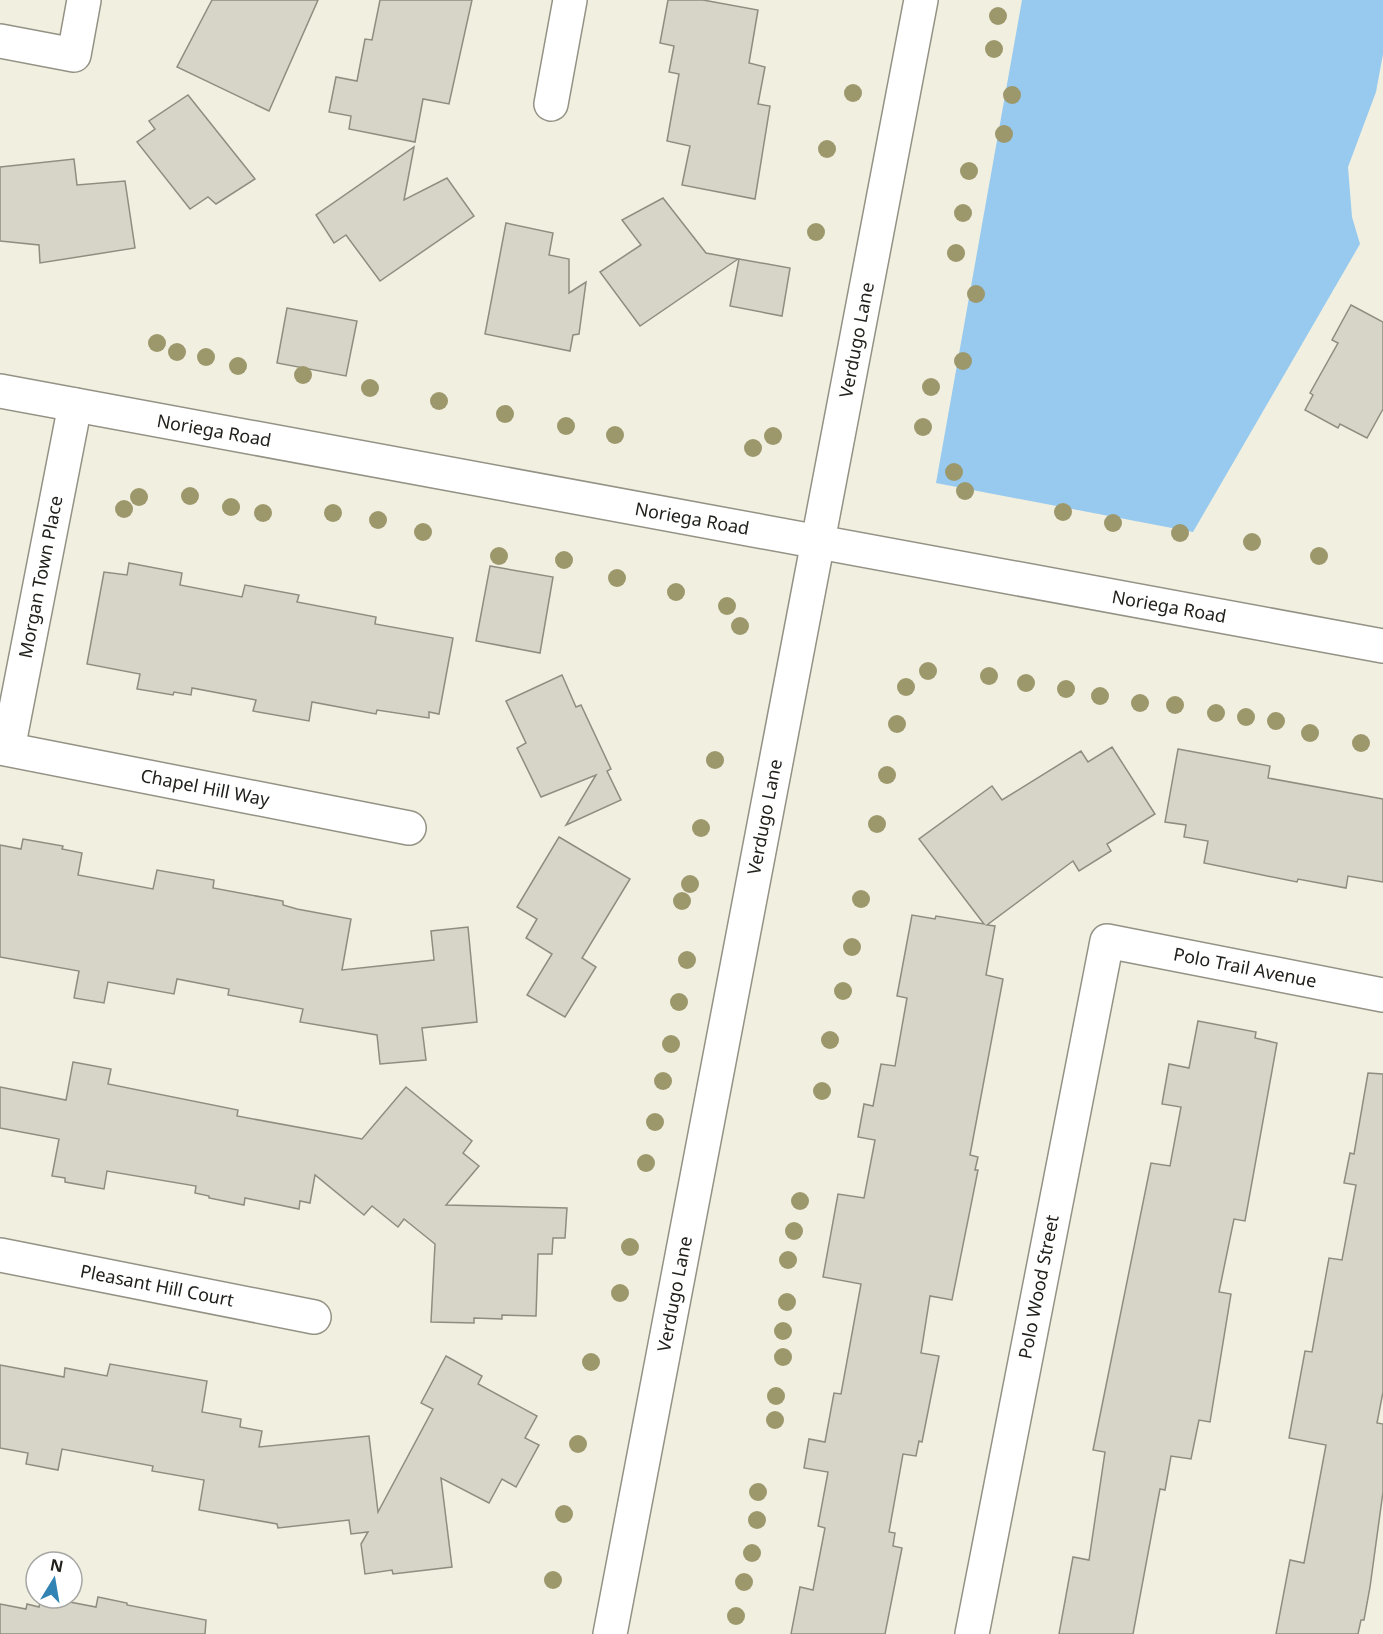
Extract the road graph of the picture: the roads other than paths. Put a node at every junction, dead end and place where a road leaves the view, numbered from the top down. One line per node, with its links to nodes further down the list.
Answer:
1 (84, 0): 4 (street)
2 (570, 0): 5 (street)
3 (921, 0): 8 (street, Verdugo Lane)
4 (0, 41)
5 (551, 104)
6 (0, 391): 7 (street, Noriega Road)
7 (75, 405): 8 (street, Noriega Road); 10 (street, Morgan Town Place)
8 (818, 542): 9 (street, Noriega Road); 16 (street, Verdugo Lane)
9 (1383, 646)
10 (4, 748): 11 (street, Chapel Hill Way)
11 (409, 828)
12 (1107, 941): 13 (street, Polo Trail Avenue); 17 (street, Polo Wood Street)
13 (1383, 995)
14 (0, 1255): 15 (street, Pleasant Hill Court)
15 (314, 1317)
16 (610, 1634)
17 (972, 1634)

